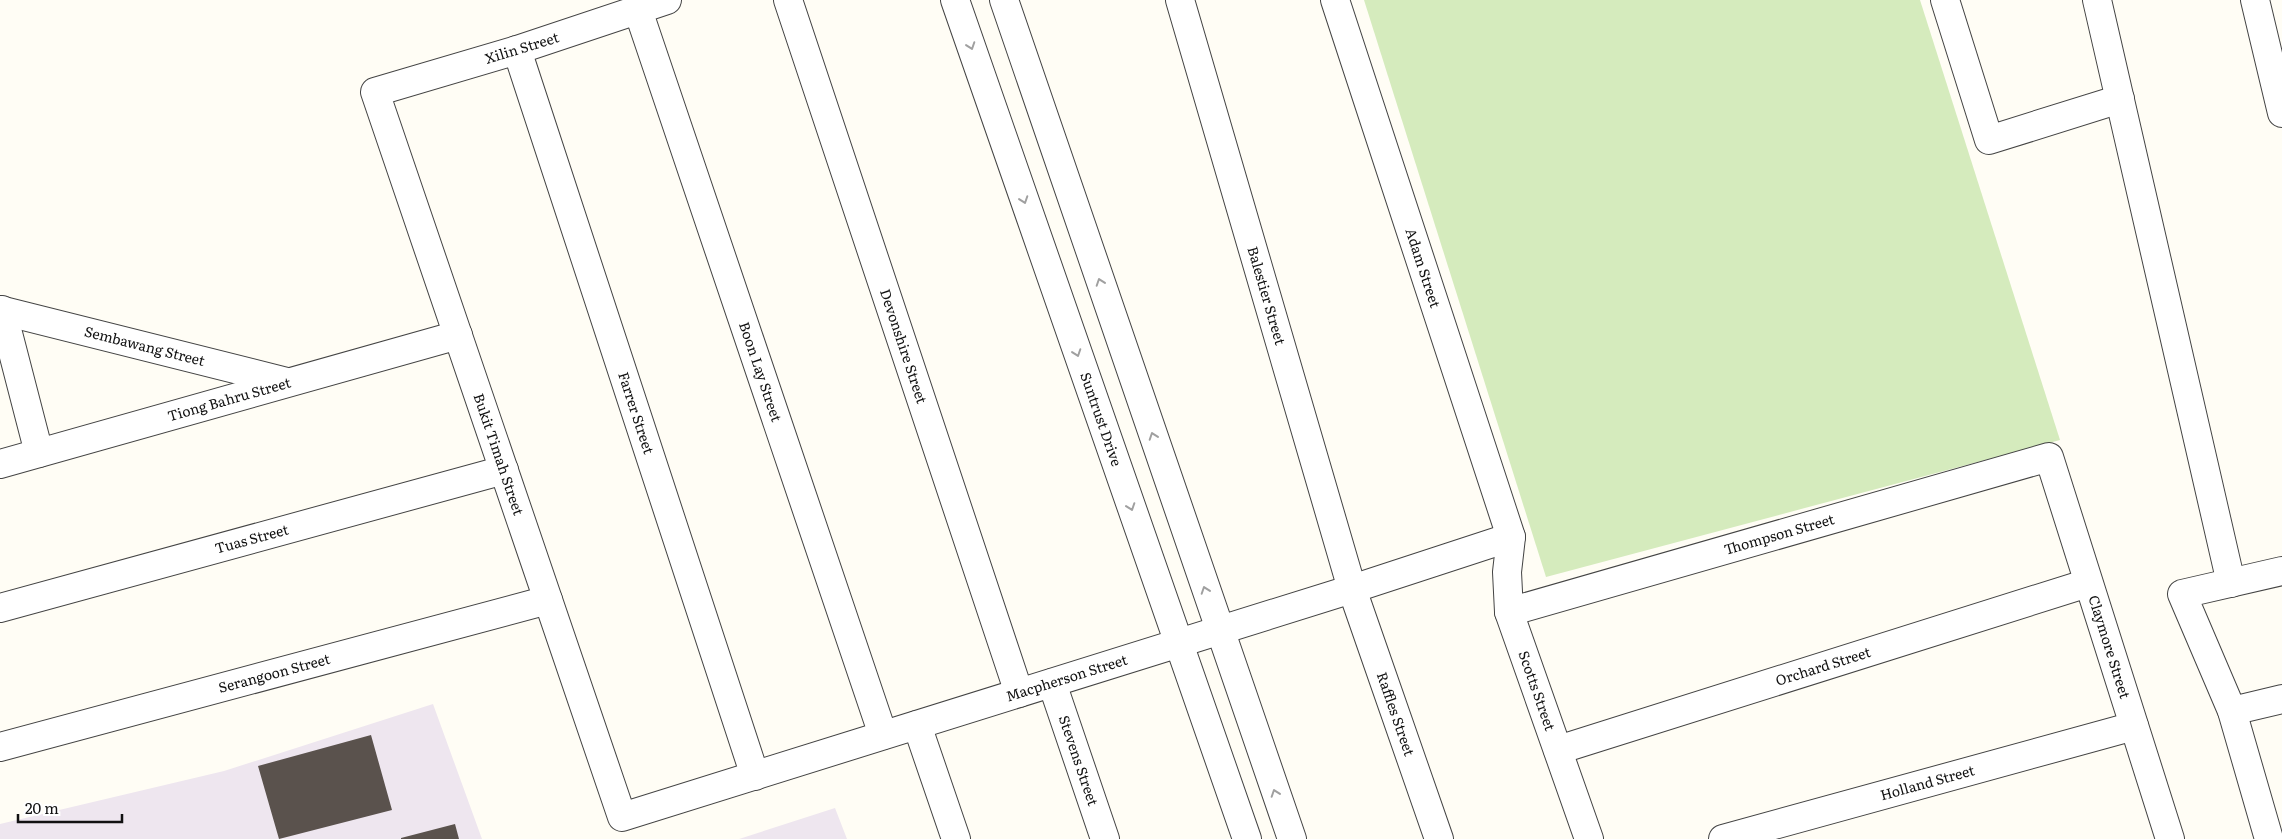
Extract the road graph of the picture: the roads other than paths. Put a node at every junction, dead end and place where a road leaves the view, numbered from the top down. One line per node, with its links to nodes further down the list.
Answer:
1 (667, 0): 10 (street, Xilin Street)
2 (788, 0): 33 (street, Devonshire Street)
3 (955, 0): 31 (street, Suntrust Drive, one-way to 31)
4 (1004, 0): 30 (street, one-way to 4)
5 (1180, 0): 26 (street, Balestier Street)
6 (1335, 0): 22 (street, Adam Street)
7 (1945, 0): 13 (street)
8 (2097, 0): 13 (street)
9 (2255, 0): 14 (street)
10 (638, 10): 11 (street, Xilin Street); 38 (street, Boon Lay Street)
11 (517, 50): 12 (street, Xilin Street); 41 (street, Farrer Street)
12 (376, 92): 16 (street, Bukit Timah Street)
13 (2120, 99): 25 (street)
14 (2282, 113)
15 (1, 310): 17 (street, Sembawang Street); 18 (street)
16 (458, 334): 17 (street, Tiong Bahru Street); 21 (street, Bukit Timah Street)
17 (289, 382): 18 (street, Tiong Bahru Street)
18 (39, 453): 20 (street, Tiong Bahru Street)
19 (2048, 457): 24 (street, Claymore Street); 29 (street, Thompson Street)
20 (0, 464)
21 (504, 470): 27 (street, Bukit Timah Street); 28 (street, Tuas Street)
22 (1510, 537): 26 (street, Macpherson Street); 29 (street, Scotts Street)
23 (2282, 571): 25 (street)
24 (2088, 582): 37 (street, Claymore Street); 40 (street, Orchard Street)
25 (2231, 583): 35 (street)
26 (1352, 589): 30 (street, Macpherson Street); 47 (street, Raffles Street)
27 (548, 600): 39 (street, Serangoon Street); 42 (street, Bukit Timah Street)
28 (0, 608)
29 (1509, 612): 40 (street, Scotts Street)
30 (1219, 631): 31 (street, Macpherson Street); 46 (street, one-way to 30)
31 (1178, 644): 32 (street, Macpherson Street); 45 (street, Suntrust Drive)
32 (1052, 683): 33 (street, Macpherson Street); 44 (street, Stevens Street)
33 (1018, 693): 36 (street, Macpherson Street)
34 (2282, 699): 35 (street)
35 (2232, 711): 51 (street)
36 (917, 725): 38 (street, Macpherson Street); 43 (street)
37 (2134, 726): 49 (street, Holland Street); 50 (street, Claymore Street)
38 (883, 735): 41 (street, Macpherson Street)
39 (0, 747)
40 (1558, 750): 48 (street, Scotts Street)
41 (755, 776): 42 (street, Macpherson Street)
42 (622, 817)
43 (956, 839)
44 (1105, 839)
45 (1247, 839)
46 (1292, 839)
47 (1439, 839)
48 (1589, 839)
49 (1723, 839)
50 (2170, 839)
51 (2269, 839)

